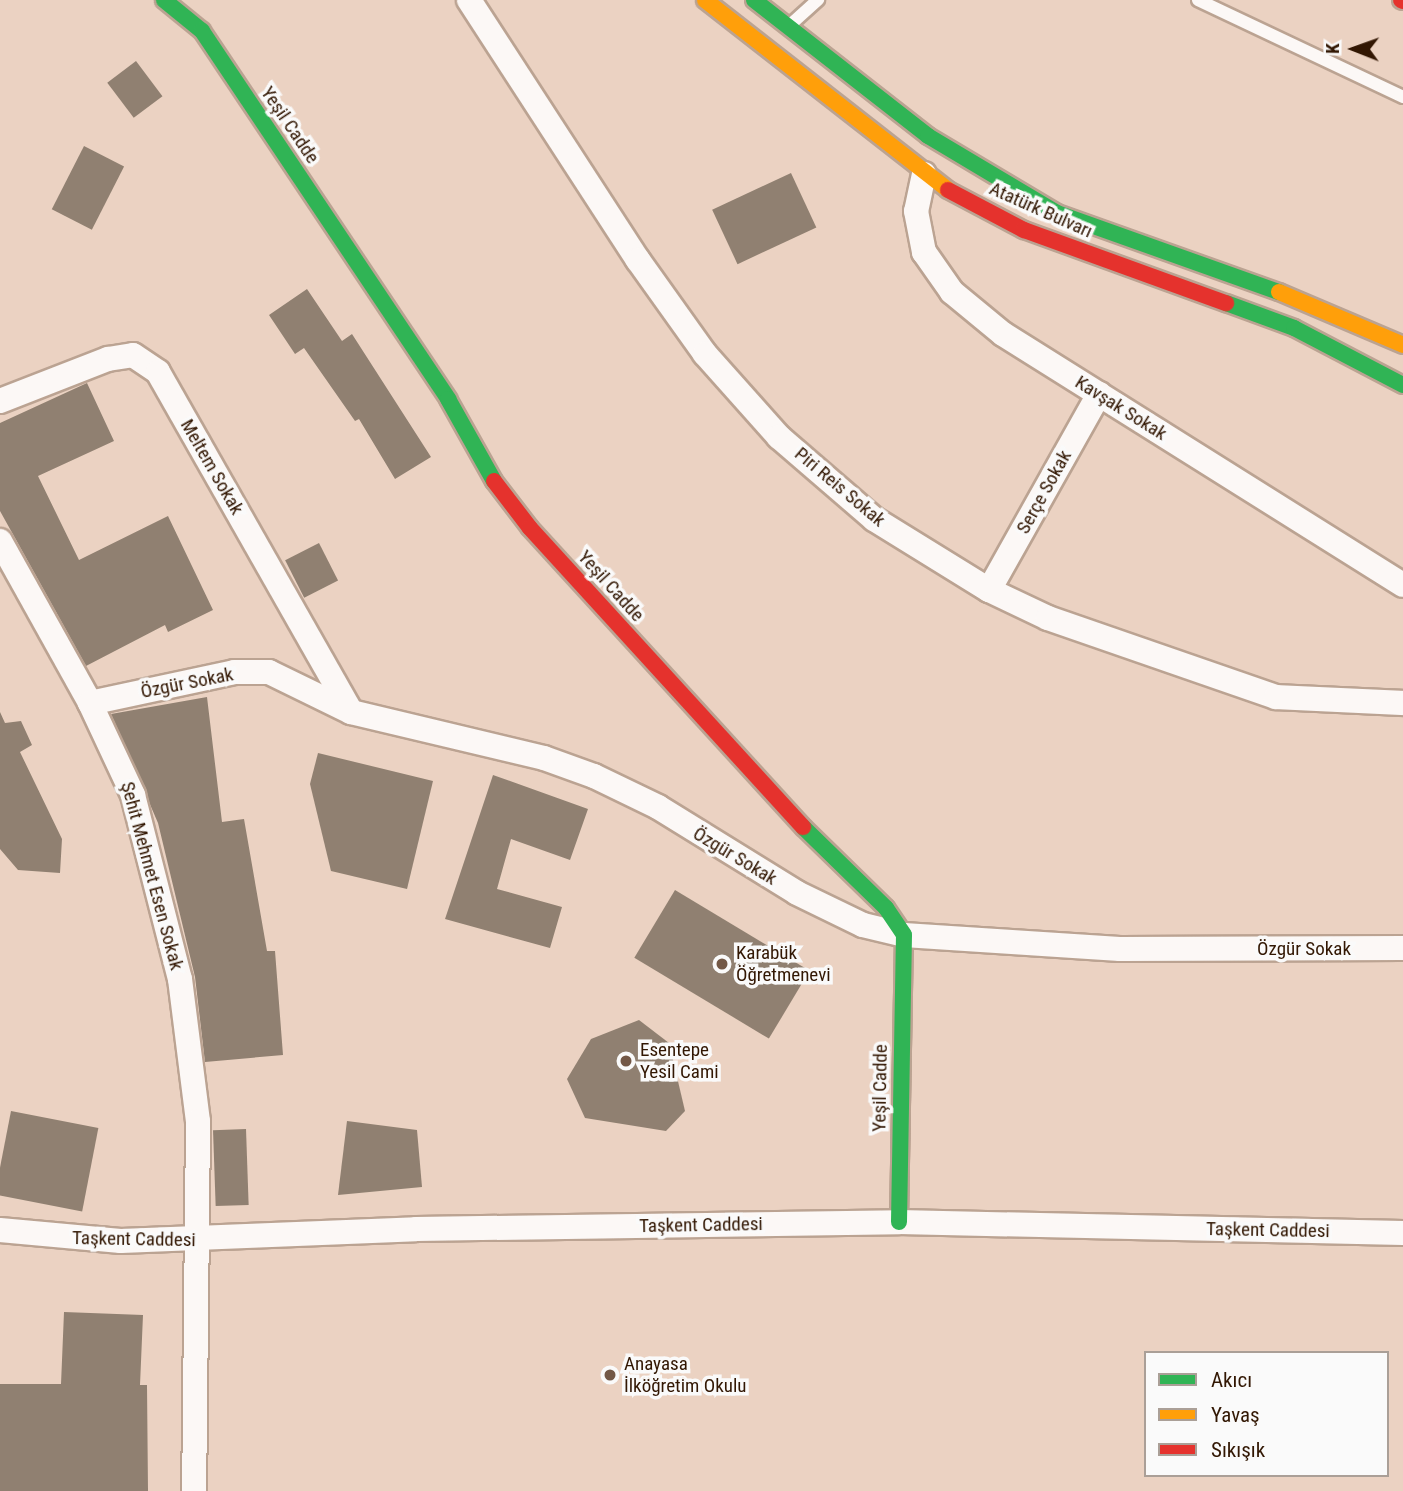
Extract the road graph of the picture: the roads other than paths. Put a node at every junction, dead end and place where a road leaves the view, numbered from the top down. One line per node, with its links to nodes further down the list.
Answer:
1 (164, 0): 21 (main road, Yeşil Cadde)
2 (449, 0): 7 (street)
3 (705, 0): 10 (main road, Atatürk Bulvarı)
4 (754, 0): 8 (main road, Atatürk Bulvarı)
5 (818, 0): 8 (lane)
6 (1198, 0): 9 (lane)
7 (472, 3): 17 (street, Piri Reis Sokak)
8 (787, 27): 11 (main road, Atatürk Bulvarı)
9 (1403, 97)
10 (924, 174): 12 (main road, Atatürk Bulvarı); 13 (street, Kavşak Sokak)
11 (1403, 345)
12 (1403, 385)
13 (1099, 394): 16 (street, Kavşak Sokak); 17 (street, Serçe Sokak)
14 (0, 401): 20 (street, Meltem Sokak)
15 (0, 541): 19 (street, Şehit Mehmet Esen Sokak)
16 (1403, 585)
17 (989, 590): 18 (street, Piri Reis Sokak)
18 (1403, 702)
19 (90, 703): 20 (street, Özgür Sokak); 26 (street, Şehit Mehmet Esen Sokak)
20 (351, 712): 21 (street, Özgür Sokak)
21 (904, 935): 22 (street, Özgür Sokak); 23 (main road, Yeşil Cadde)
22 (1403, 948)
23 (899, 1222): 25 (street, Taşkent Caddesi); 26 (street, Taşkent Caddesi)
24 (0, 1230): 26 (street, Taşkent Caddesi)
25 (1403, 1233)
26 (196, 1241): 27 (street, Şehit Mehmet Esen Sokak)
27 (194, 1491)

